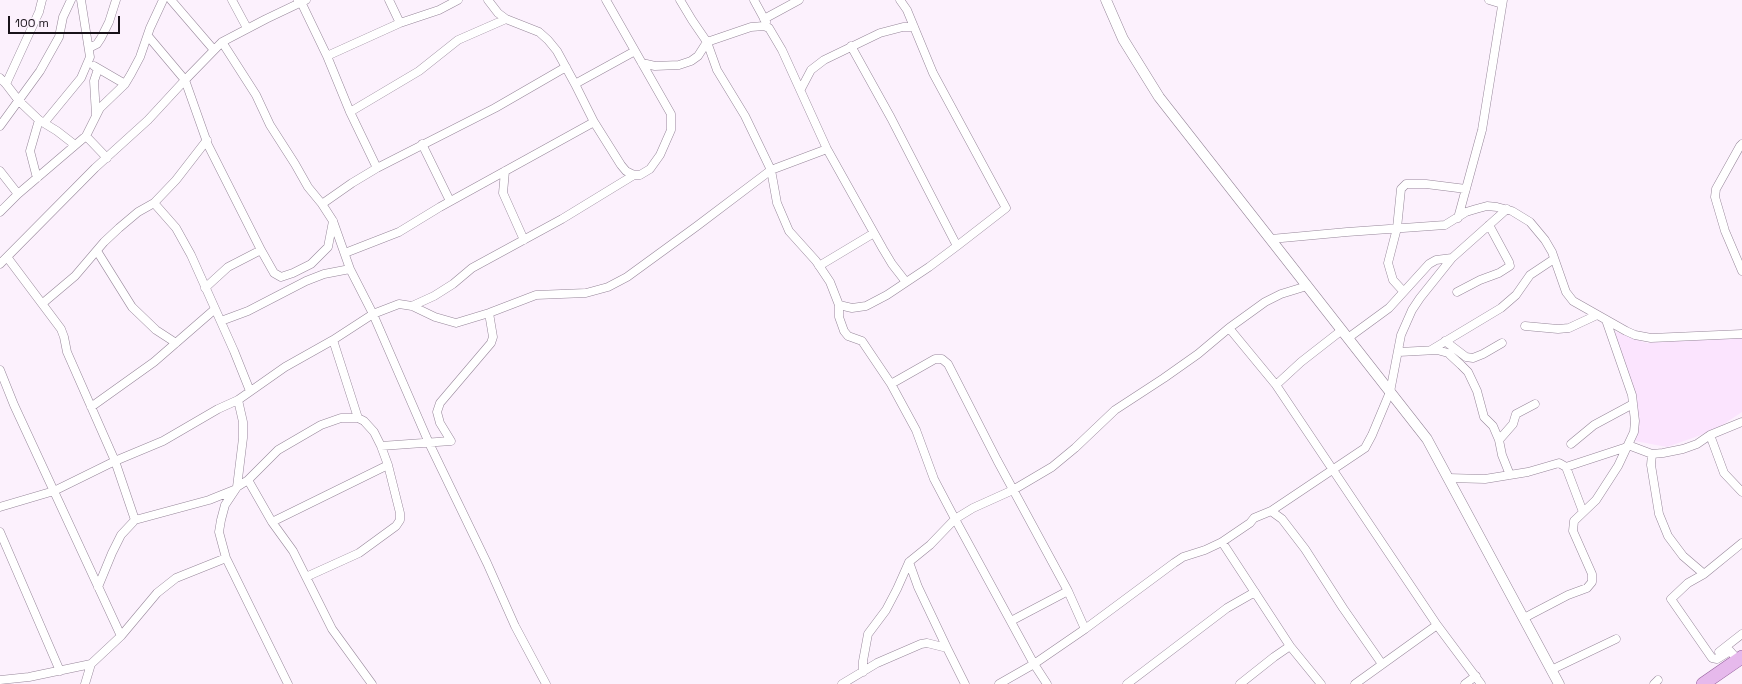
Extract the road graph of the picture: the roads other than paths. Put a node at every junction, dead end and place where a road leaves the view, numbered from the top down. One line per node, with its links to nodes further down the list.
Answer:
1 (42, 0): 39 (street)
2 (71, 0): 43 (street)
3 (80, 0): 30 (street)
4 (116, 0): 30 (street)
5 (163, 0): 26 (street)
6 (171, 0): 31 (street)
7 (232, 0): 23 (street)
8 (388, 0): 22 (street)
9 (458, 0): 22 (street)
10 (488, 0): 20 (street)
11 (606, 0): 32 (street)
12 (680, 0): 28 (street)
13 (754, 0): 21 (street)
14 (799, 0): 21 (street)
15 (900, 0): 25 (street)
16 (1106, 0): 74 (street)
17 (1489, 0): 19 (street)
18 (302, 1): 23 (street); 33 (street)
19 (1502, 2): 62 (street)
20 (506, 19): 36 (street); 44 (street)
21 (764, 19): 24 (street)
22 (400, 23): 33 (street)
23 (247, 28): 27 (street)
24 (769, 28): 28 (street); 42 (street)
25 (914, 28): 29 (street); 76 (street)
26 (148, 36): 38 (street); 40 (street)
27 (222, 42): 31 (street); 66 (street)
28 (707, 42): 35 (street); 57 (street)
29 (851, 46): 42 (street); 76 (street)
30 (89, 48): 34 (street)
31 (214, 50): 38 (street)
32 (635, 51): 35 (street); 41 (street)
33 (327, 56): 44 (street)
34 (88, 63): 37 (street); 46 (street)
35 (642, 63): 60 (street)
36 (566, 67): 41 (street); 51 (street)
37 (98, 69): 40 (street); 45 (street)
38 (184, 80): 50 (street); 55 (street)
39 (3, 81): 43 (street)
40 (125, 84): 45 (street)
41 (575, 84): 47 (street)
42 (801, 89): 54 (street)
43 (19, 101): 46 (street); 48 (street)
44 (350, 112): 56 (street)
45 (96, 115): 49 (street)
46 (42, 122): 52 (street); 61 (street)
47 (594, 122): 59 (street); 60 (street)
48 (0, 126)
49 (86, 136): 52 (street); 55 (street)
50 (206, 140): 65 (street); 77 (street)
51 (422, 144): 56 (street); 64 (street)
52 (75, 145): 61 (street)
53 (1741, 146): 86 (street)
54 (828, 148): 57 (street); 73 (street)
55 (107, 158): 80 (street)
56 (377, 168): 66 (street)
57 (771, 170): 84 (street); 96 (street)
58 (0, 171): 63 (street)
59 (505, 171): 64 (street); 75 (street)
60 (634, 175): 75 (street)
61 (37, 178): 63 (street)
62 (1466, 189): 69 (street); 72 (street)
63 (18, 194): 68 (street)
64 (450, 201): 79 (street)
65 (154, 203): 78 (street); 89 (street)
66 (322, 204): 70 (street)
67 (1507, 209): 69 (street); 71 (street); 82 (street)
68 (0, 212)
69 (1458, 218): 72 (street)
70 (333, 221): 77 (street); 79 (street)
71 (1489, 225): 81 (street); 91 (street)
72 (1397, 228): 74 (street); 90 (street)
73 (874, 233): 84 (street); 87 (street)
74 (1271, 239): 88 (street)
75 (524, 240): 94 (street)
76 (957, 246): 87 (street)
77 (261, 250): 89 (street)
78 (97, 251): 92 (street); 107 (street)
79 (345, 253): 85 (street)
80 (7, 257): 83 (street); 92 (street)
81 (1452, 258): 90 (street); 110 (street)
82 (1554, 259): 98 (street); 106 (street)
83 (0, 264)
84 (820, 266): 93 (street)
85 (350, 268): 97 (street); 100 (street)
86 (1742, 271)
87 (906, 282): 93 (street)
88 (1307, 286): 102 (street); 103 (street)
89 (205, 288): 95 (street)
90 (1403, 291): 103 (street)
91 (1457, 292)
92 (43, 303): 119 (street)
93 (839, 305): 112 (street)
94 (412, 306): 96 (street); 97 (street)
95 (215, 310): 100 (street); 107 (street)
96 (489, 313): 124 (street)
97 (373, 314): 105 (street); 124 (street)
98 (1597, 315): 99 (street); 101 (street)
99 (1606, 320): 104 (street); 118 (street)
100 (221, 321): 114 (street)
101 (1525, 326)
102 (1229, 328): 113 (street); 137 (street)
103 (1345, 334): 113 (street); 115 (street)
104 (1742, 334)
105 (333, 340): 114 (street); 120 (street)
106 (1445, 341): 108 (street); 109 (street)
107 (176, 343): 119 (street)
108 (1502, 343)
109 (1431, 350): 110 (street); 123 (street)
110 (1399, 352): 115 (street)
111 (0, 370): 138 (street)
112 (891, 384): 137 (street); 143 (street)
113 (1276, 385): 132 (street)
114 (250, 392): 116 (street)
115 (1390, 392): 132 (street); 134 (street)
116 (238, 400): 129 (street); 136 (street)
117 (1535, 404): 123 (street)
118 (1633, 404): 125 (street); 127 (street)
119 (91, 408): 129 (street)
120 (358, 418): 126 (street); 135 (street)
121 (1742, 422): 122 (street)
122 (1710, 435): 128 (street); 139 (street)
123 (1499, 440): 133 (street)
124 (429, 442): 126 (street); 178 (street)
125 (1571, 444)
126 (381, 446): 130 (street)
127 (1628, 446): 128 (street); 131 (street); 142 (street)
128 (1652, 454): 151 (street)
129 (115, 461): 138 (street); 144 (street)
130 (388, 465): 145 (street); 152 (street)
131 (1566, 467): 133 (street); 142 (street)
132 (1332, 471): 141 (street); 158 (street)
133 (1510, 475): 134 (street)
134 (1448, 478): 156 (street)
135 (248, 480): 136 (street); 145 (street)
136 (236, 489): 144 (street); 149 (street)
137 (1013, 490): 143 (street); 154 (street)
138 (54, 491): 140 (street); 153 (street)
139 (1742, 492)
140 (0, 507)
141 (1271, 511): 147 (street); 169 (street)
142 (1583, 512): 156 (street)
143 (955, 519): 150 (street); 157 (street)
144 (135, 520): 153 (street)
145 (272, 522): 152 (street)
146 (0, 532): 171 (street)
147 (1222, 542): 155 (street); 159 (street)
148 (1742, 543): 151 (street)
149 (226, 558): 161 (street); 176 (street)
150 (909, 562): 164 (street); 172 (street)
151 (1704, 574): 165 (street)
152 (306, 576): 177 (street)
153 (98, 587): 161 (street)
154 (1068, 591): 157 (street); 159 (street)
155 (1255, 592): 163 (street); 183 (street)
156 (1524, 618): 170 (street)
157 (1011, 621): 168 (street)
158 (1437, 625): 169 (street); 173 (street)
159 (1085, 629): 168 (street)
160 (1742, 634): 165 (street)
161 (121, 636): 167 (street)
162 (1616, 639): 170 (street)
163 (1290, 646): 184 (street); 185 (street)
164 (947, 648): 172 (street); 180 (street)
165 (1712, 658): 166 (street)
166 (1740, 658): 190 (main road)
167 (91, 664): 171 (street); 175 (street)
168 (1034, 664): 181 (street); 182 (street)
169 (1382, 664): 186 (street)
170 (1551, 670): 189 (street)
171 (60, 671): 174 (street)
172 (863, 672): 179 (street)
173 (1476, 676): 187 (street); 188 (street)
174 (0, 680)
175 (85, 684)
176 (288, 684)
177 (372, 684)
178 (546, 684)
179 (842, 684)
180 (965, 684)
181 (999, 684)
182 (1047, 684)
183 (1126, 684)
184 (1240, 684)
185 (1321, 684)
186 (1355, 684)
187 (1465, 684)
188 (1481, 684)
189 (1559, 684)
190 (1703, 684)

